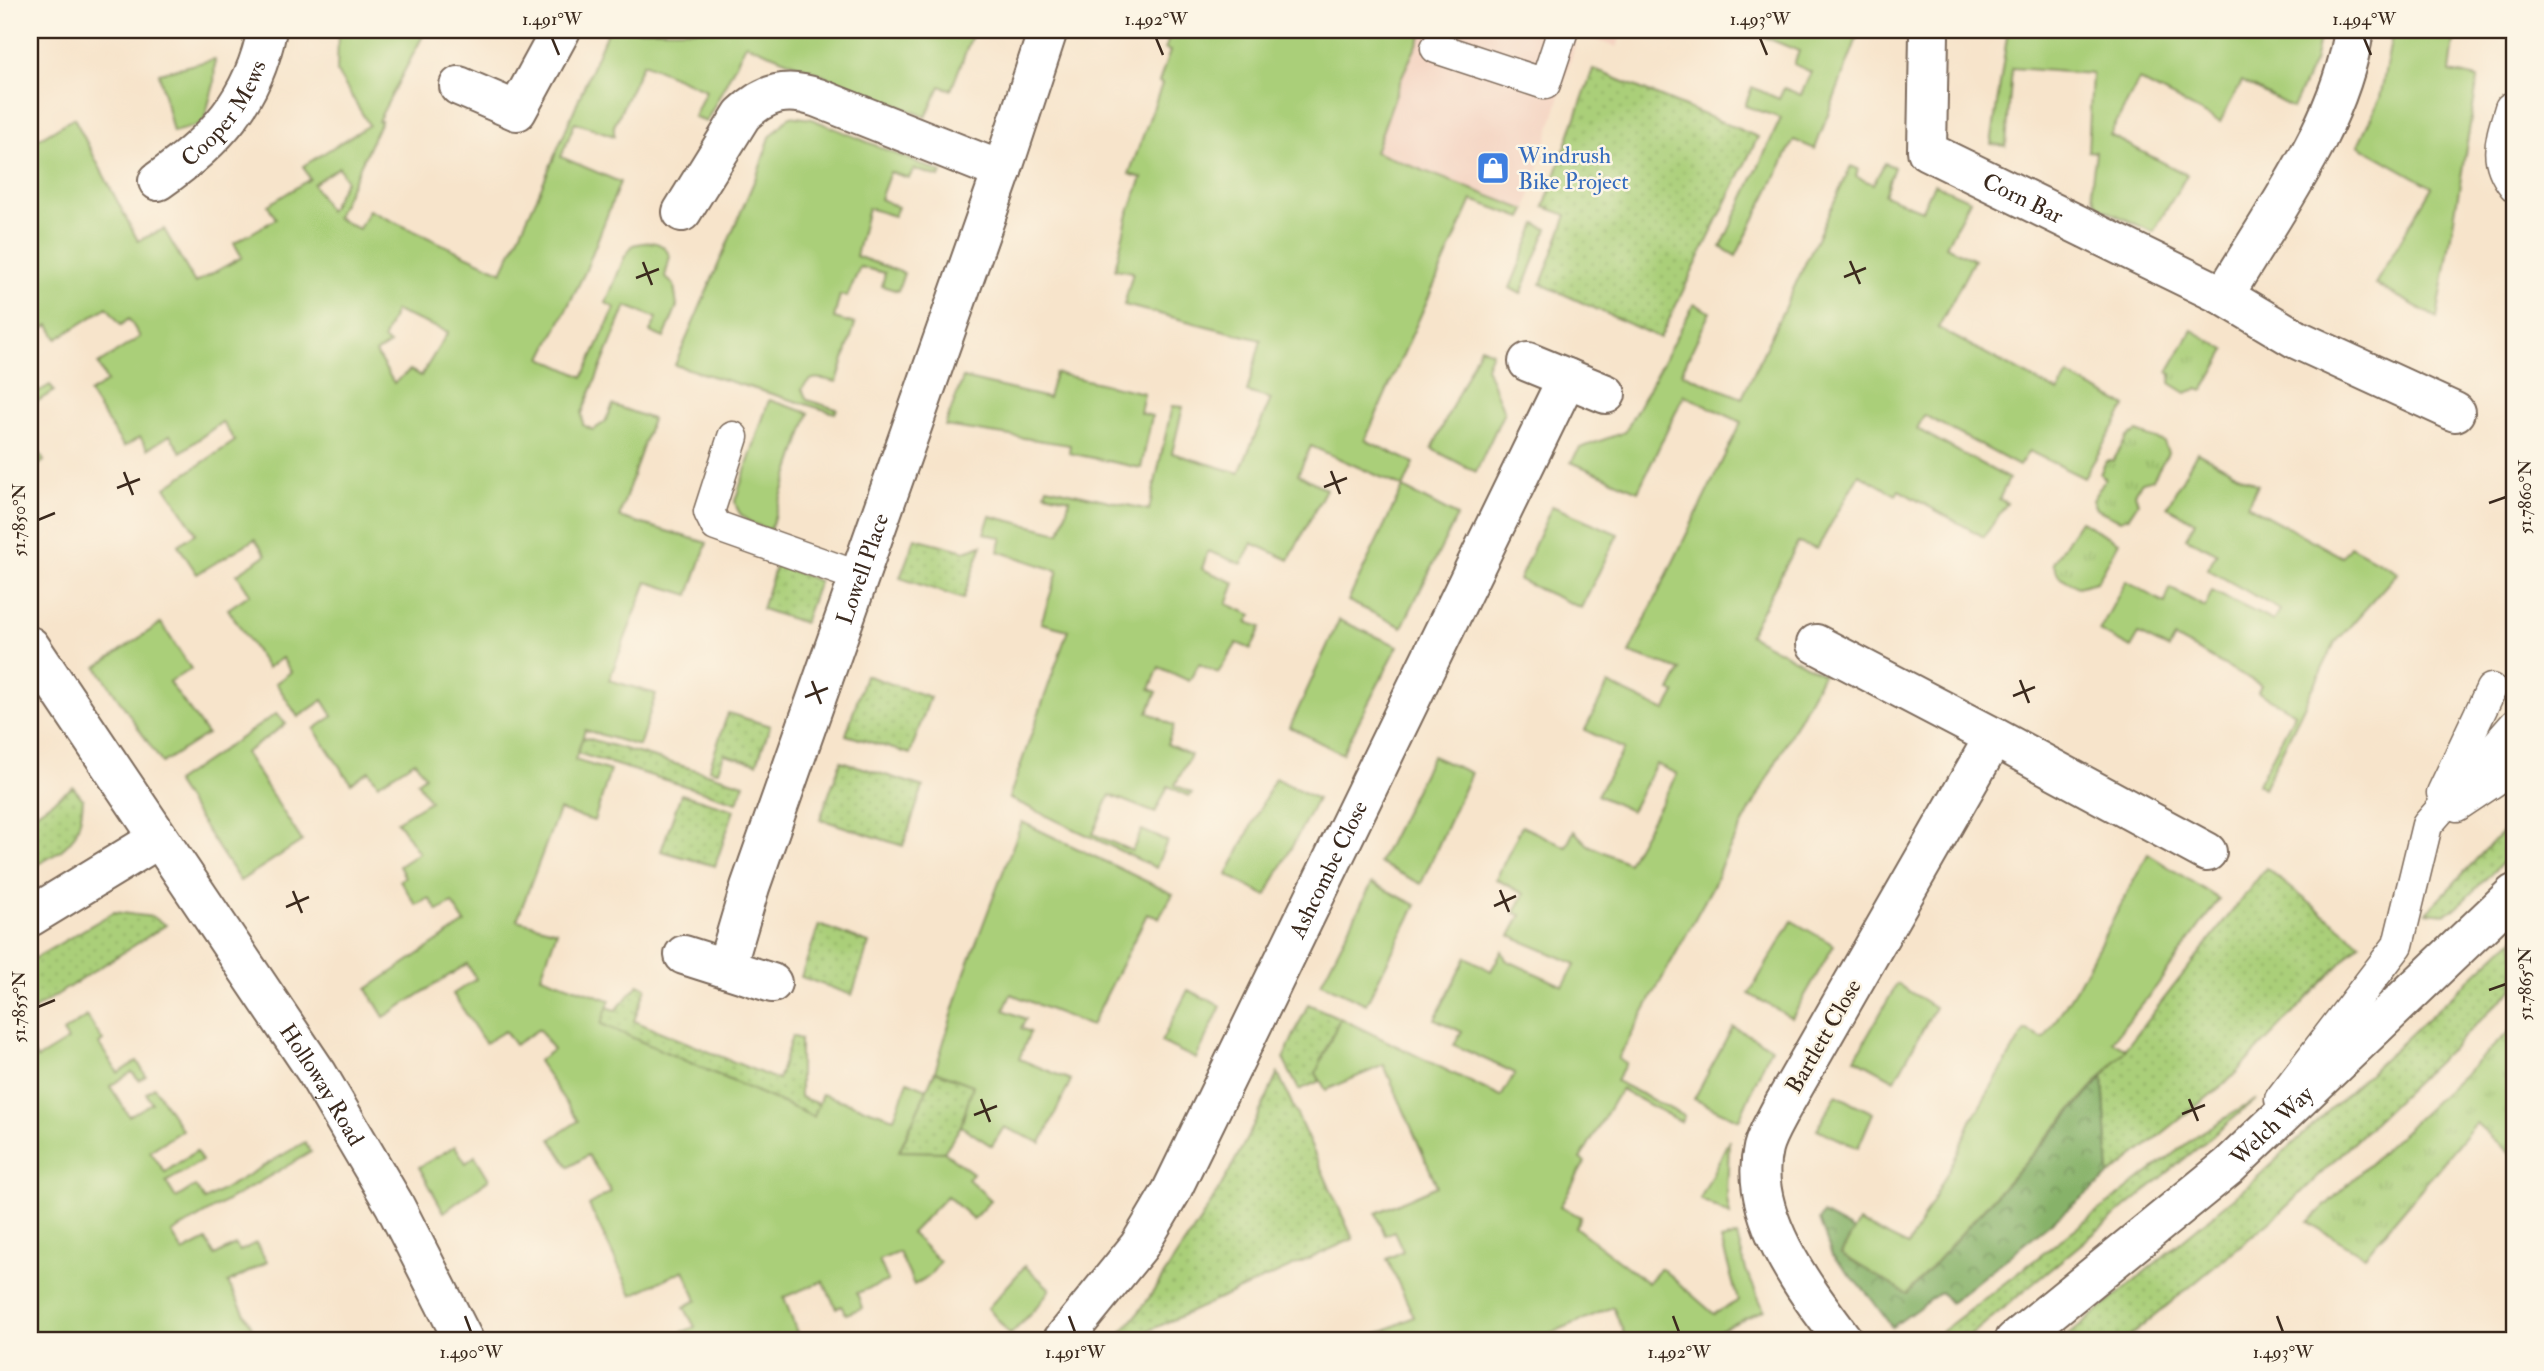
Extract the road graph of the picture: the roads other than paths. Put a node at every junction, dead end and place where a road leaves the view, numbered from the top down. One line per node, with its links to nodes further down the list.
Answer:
1 (267, 30): 11 (street, Cooper Mews)
2 (561, 30): 8 (street)
3 (1048, 30): 10 (street, Lowell Place)
4 (1563, 30): 7 (lane)
5 (2354, 30): 14 (street)
6 (1929, 34): 14 (street, Corn Bar)
7 (1436, 48)
8 (459, 86)
9 (2510, 108): 12 (lane)
10 (1002, 171): 13 (street); 20 (street, Lowell Place)
11 (158, 181)
12 (2514, 186)
13 (682, 212)
14 (2224, 296): 18 (street, Corn Bar)
15 (1528, 362): 16 (street)
16 (1567, 378): 17 (street); 37 (street, Ashcombe Close)
17 (1606, 394)
18 (2455, 412)
19 (733, 437): 20 (lane)
20 (857, 576): 33 (street, Lowell Place)
21 (1816, 644): 25 (street)
22 (30, 646): 28 (street, Holloway Road)
23 (2491, 689): 27 (lane)
24 (2514, 725): 27 (lane)
25 (1994, 737): 29 (street); 38 (street, Bartlett Close)
26 (2514, 768): 27 (lane)
27 (2427, 825): 35 (lane)
28 (158, 839): 31 (street); 36 (street, Holloway Road)
29 (2207, 852)
30 (2514, 894): 35 (street, Welch Way)
31 (30, 917)
32 (684, 955): 33 (street)
33 (726, 968): 34 (street)
34 (772, 983)
35 (2228, 1166): 39 (street, Welch Way)
36 (464, 1341)
37 (1062, 1341)
38 (1844, 1341)
39 (2014, 1341)

